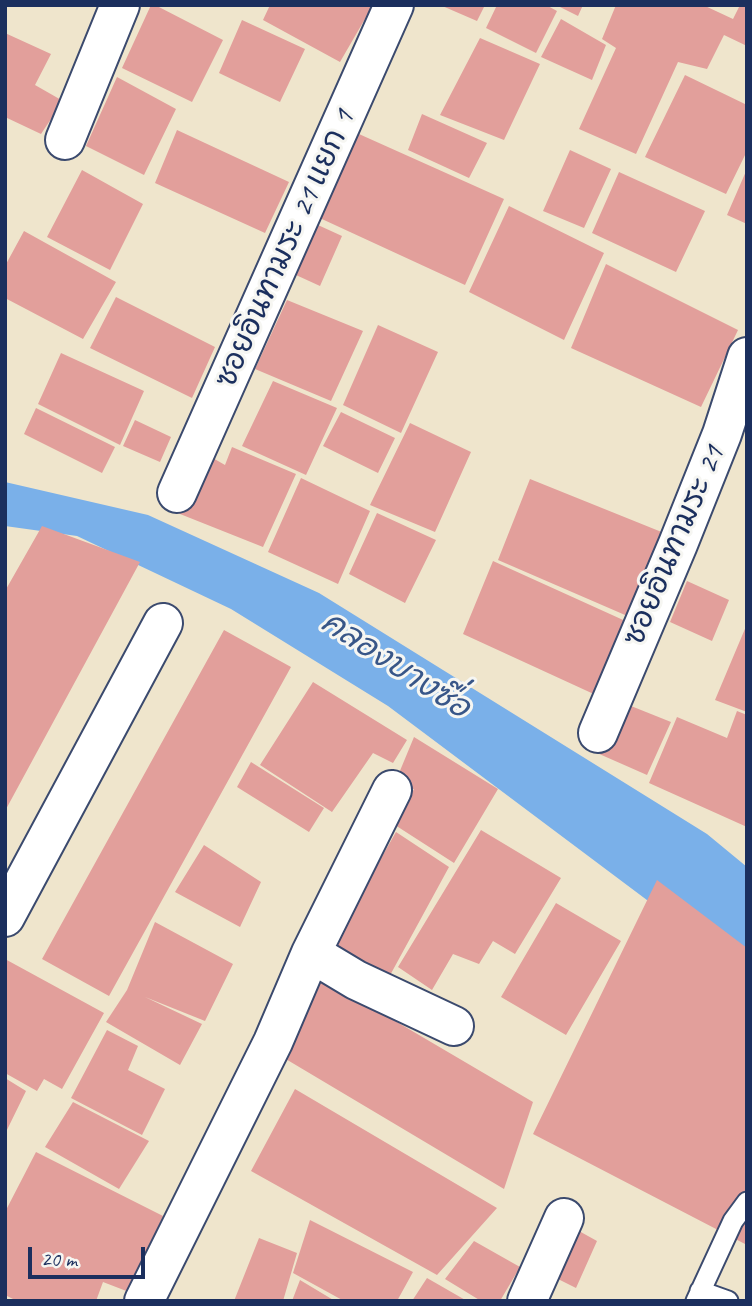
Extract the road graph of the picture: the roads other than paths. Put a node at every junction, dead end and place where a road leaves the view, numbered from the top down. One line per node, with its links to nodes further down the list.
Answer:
1 (120, 5): 3 (street)
2 (394, 5): 5 (street, ซอยอินทามระ 21 แยก 1)
3 (65, 140)
4 (747, 357): 7 (street, ซอยอินทามระ 21)
5 (177, 493)
6 (163, 623): 9 (street)
7 (598, 733)
8 (392, 790): 10 (street)
9 (5, 917)
10 (312, 953): 11 (street); 16 (street)
11 (454, 1026)
12 (747, 1202): 14 (lane)
13 (564, 1218): 17 (street)
14 (740, 1223): 15 (lane)
15 (698, 1296): 18 (lane)
16 (144, 1301)
17 (527, 1301)
18 (728, 1301)

